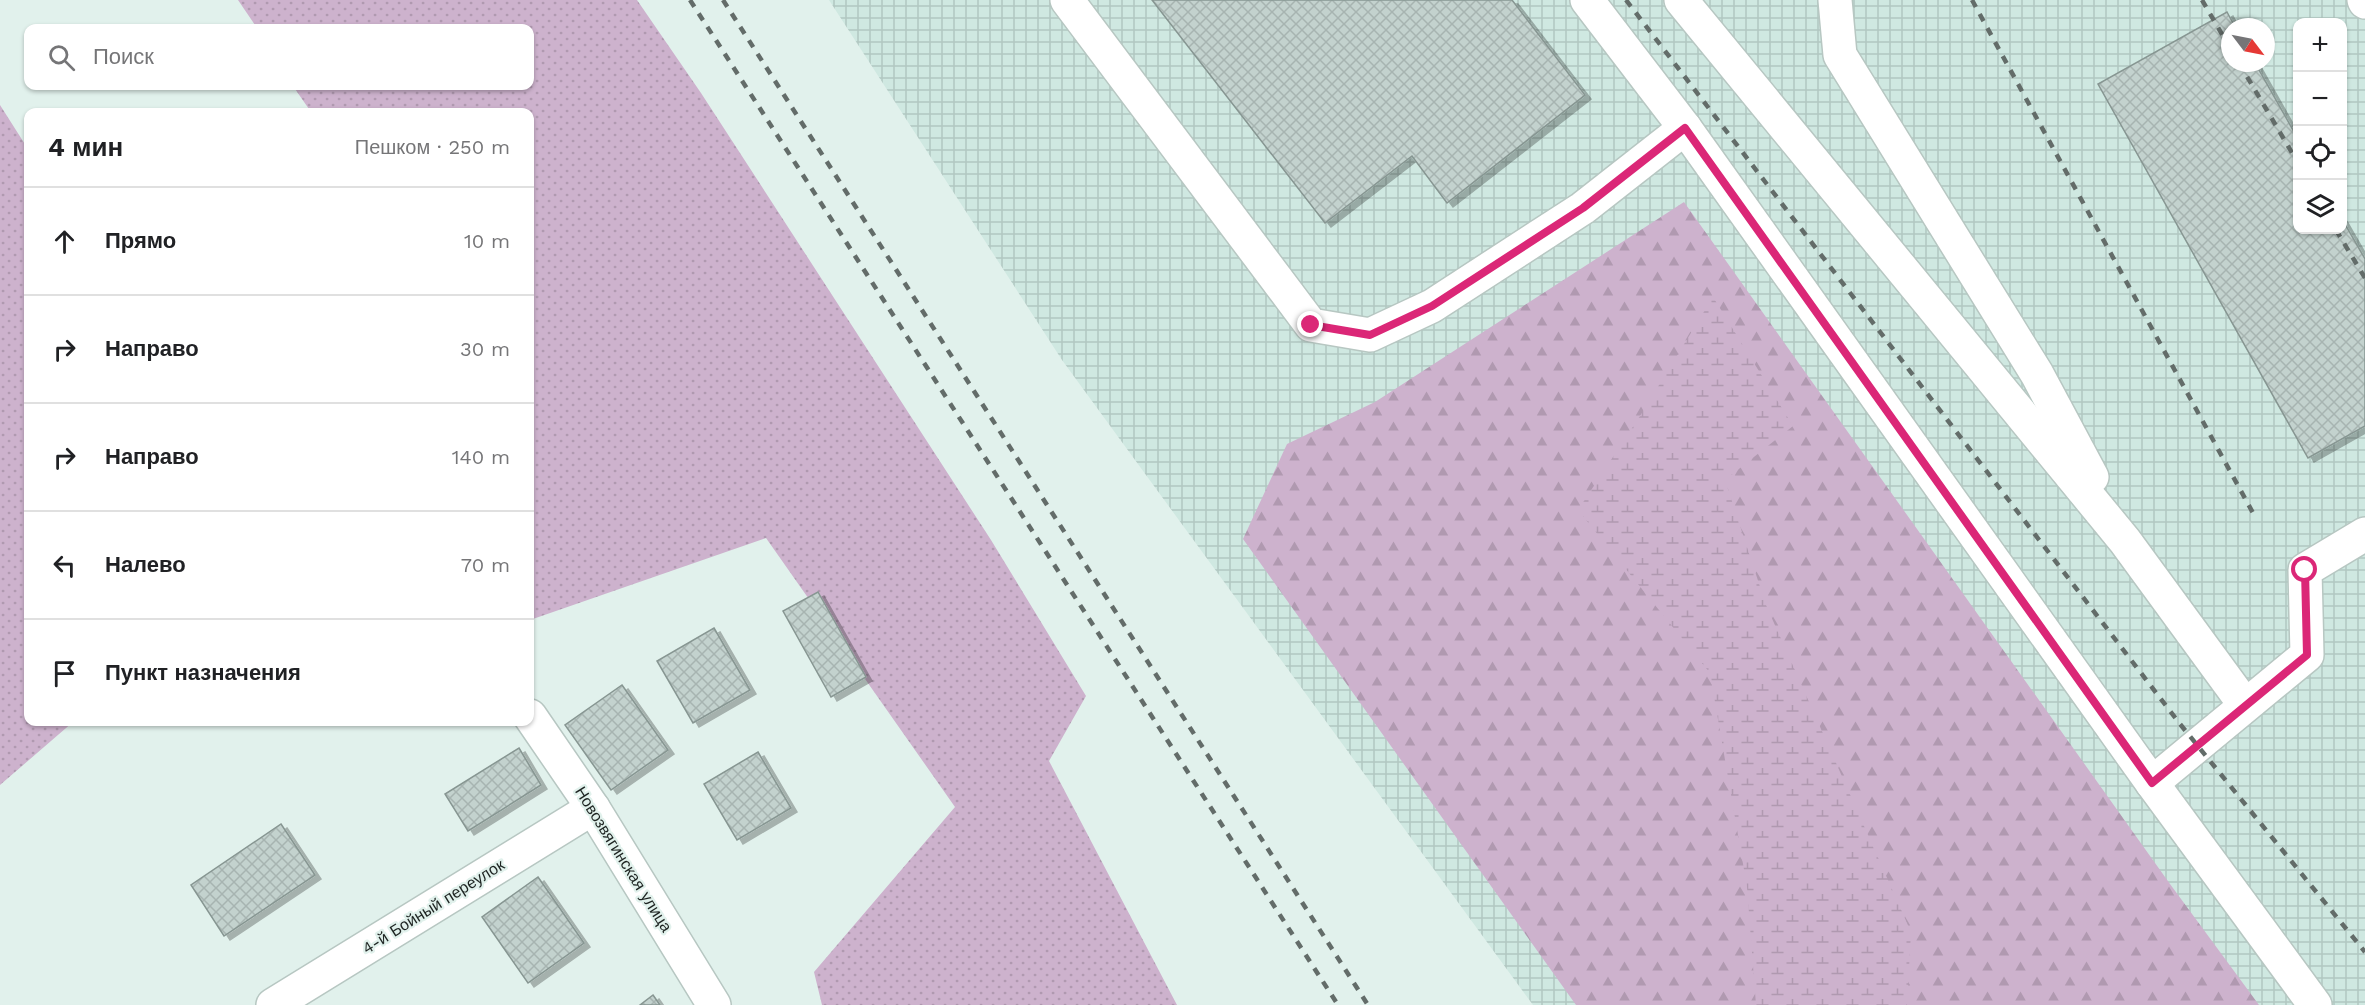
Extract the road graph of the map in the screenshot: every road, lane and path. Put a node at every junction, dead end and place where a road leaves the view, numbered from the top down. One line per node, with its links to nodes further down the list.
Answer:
1 (1067, 0): 5 (street)
2 (1587, 0): 5 (street)
3 (1681, 0): 7 (street)
4 (1835, 0): 7 (street)
5 (1685, 128): 10 (street)
6 (2365, 534): 8 (street)
7 (2125, 541): 8 (street)
8 (2245, 705): 10 (street)
9 (534, 722): 11 (street, Новозвягинская улица)
10 (2152, 783): 14 (street)
11 (593, 808): 12 (street, 4-й Бойный переулок); 13 (street, Новозвягинская улица)
12 (273, 1005)
13 (714, 1005)
14 (2315, 1005)

